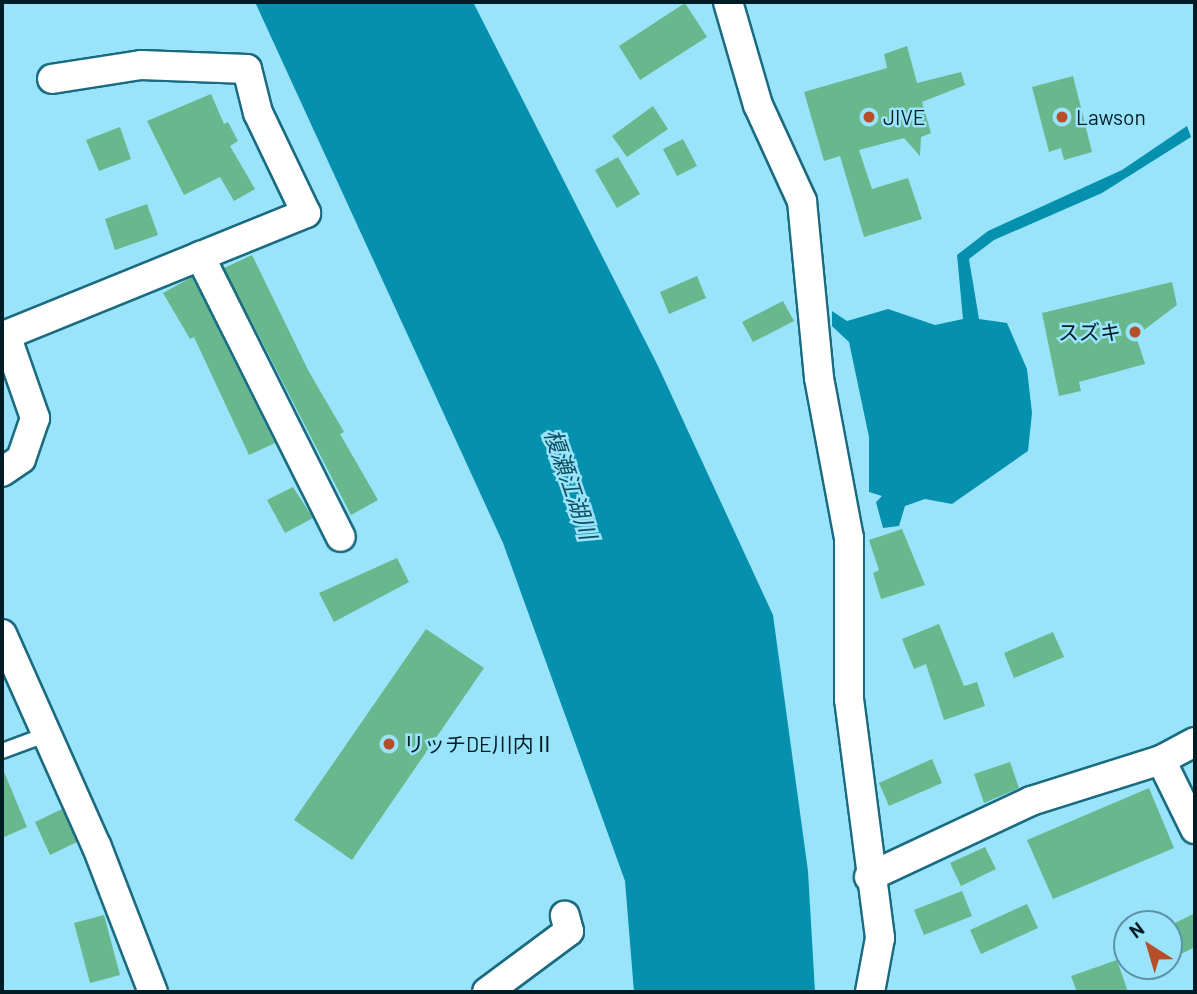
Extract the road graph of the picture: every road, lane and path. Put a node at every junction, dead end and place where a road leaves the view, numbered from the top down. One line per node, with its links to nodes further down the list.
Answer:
1 (728, 2): 13 (street)
2 (52, 79): 3 (street)
3 (200, 256): 4 (street); 6 (street)
4 (4, 335): 5 (street)
5 (2, 472)
6 (341, 537)
7 (2, 634): 8 (street)
8 (48, 734): 10 (lane); 15 (street)
9 (1195, 742): 11 (street)
10 (2, 751)
11 (1161, 760): 12 (street); 13 (street)
12 (1195, 829)
13 (869, 877): 17 (street)
14 (565, 916): 16 (street)
15 (153, 992)
16 (487, 992)
17 (870, 992)

